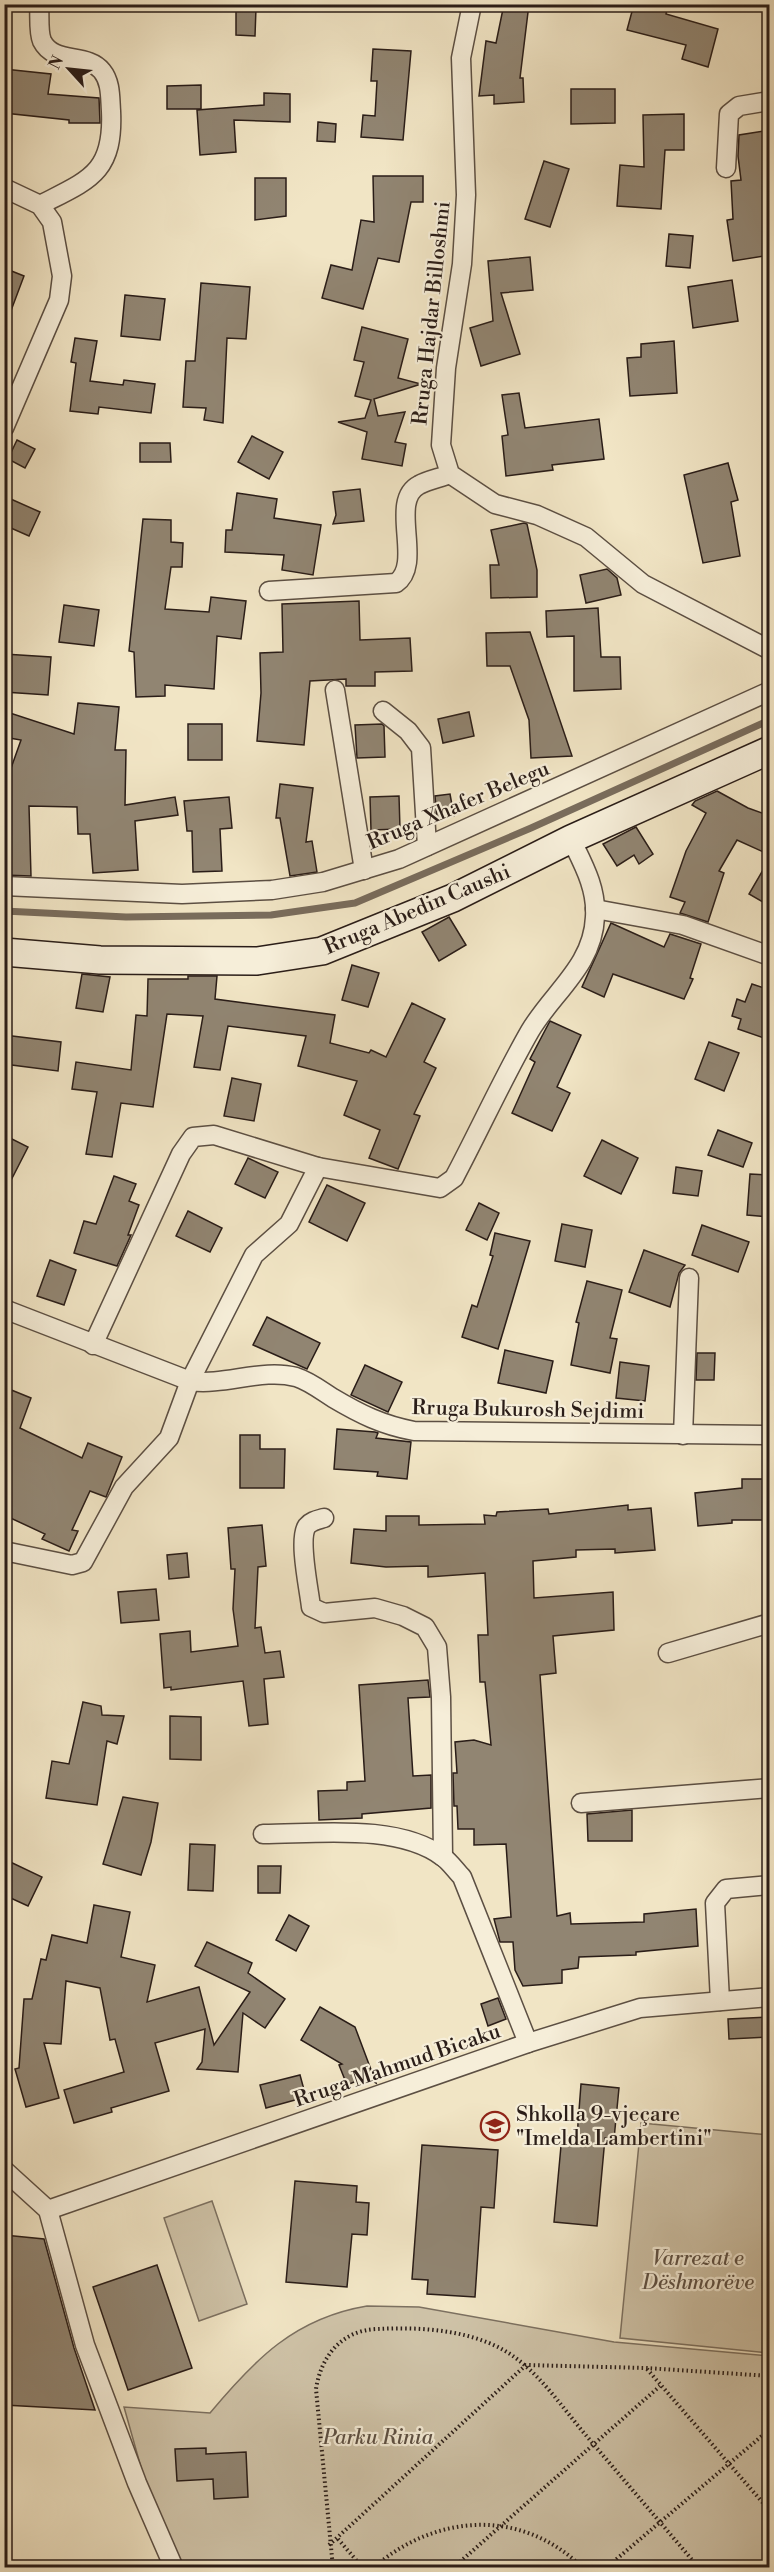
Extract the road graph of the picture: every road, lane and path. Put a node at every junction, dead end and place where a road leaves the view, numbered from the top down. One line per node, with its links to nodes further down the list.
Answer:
1 (39, 4): 6 (street)
2 (472, 4): 8 (street, Rruga Hajdar Billoshmi)
3 (770, 101): 4 (street)
4 (726, 168)
5 (4, 188): 6 (street)
6 (40, 205): 7 (street)
7 (4, 428)
8 (450, 474): 9 (street); 10 (street)
9 (269, 591)
10 (770, 650)
11 (335, 690): 17 (street)
12 (770, 691): 16 (street, Rruga Xhafer Belegu)
13 (383, 711): 16 (street)
14 (770, 750): 15 (main road, Rruga Abedin Caushi)
15 (571, 839): 19 (street); 20 (main road, Rruga Abedin Caushi)
16 (427, 846): 17 (street, Rruga Xhafer Belegu)
17 (364, 870): 18 (street, Rruga Xhafer Belegu)
18 (4, 885)
19 (595, 909): 21 (street); 22 (street)
20 (4, 952)
21 (770, 956)
22 (318, 1167): 25 (street); 26 (street)
23 (689, 1278): 27 (street)
24 (4, 1309): 25 (street, Rruga Bukurosh Sejdimi)
25 (93, 1345): 26 (street, Rruga Bukurosh Sejdimi)
26 (190, 1381): 27 (street, Rruga Bukurosh Sejdimi); 30 (street)
27 (683, 1435): 28 (street, Rruga Bukurosh Sejdimi)
28 (770, 1435)
29 (324, 1518): 36 (street)
30 (4, 1551)
31 (770, 1623): 32 (street)
32 (668, 1653)
33 (770, 1788): 34 (street)
34 (581, 1803)
35 (263, 1834): 36 (street)
36 (443, 1857): 40 (street)
37 (770, 1885): 39 (street)
38 (770, 1997): 39 (street, Rruga Mahmud Bicaku)
39 (720, 2001): 40 (street, Rruga Mahmud Bicaku)
40 (528, 2043): 42 (street, Rruga Mahmud Bicaku)
41 (4, 2170): 42 (street)
42 (48, 2210): 55 (street)
43 (526, 2365): 44 (path); 48 (path); 53 (path); 54 (path)
44 (646, 2368): 45 (path); 46 (path)
45 (770, 2376)
46 (660, 2386): 48 (path); 49 (path)
47 (770, 2428): 49 (path)
48 (594, 2444): 51 (path); 52 (path)
49 (728, 2463): 50 (path); 51 (path)
50 (770, 2511)
51 (659, 2521): 61 (path); 62 (path)
52 (498, 2526): 58 (path); 59 (path); 60 (path)
53 (338, 2539): 54 (path); 57 (path)
54 (329, 2545): 56 (path)
55 (174, 2568)
56 (333, 2568)
57 (363, 2568)
58 (373, 2568)
59 (453, 2568)
60 (583, 2568)
61 (606, 2568)
62 (699, 2568)

